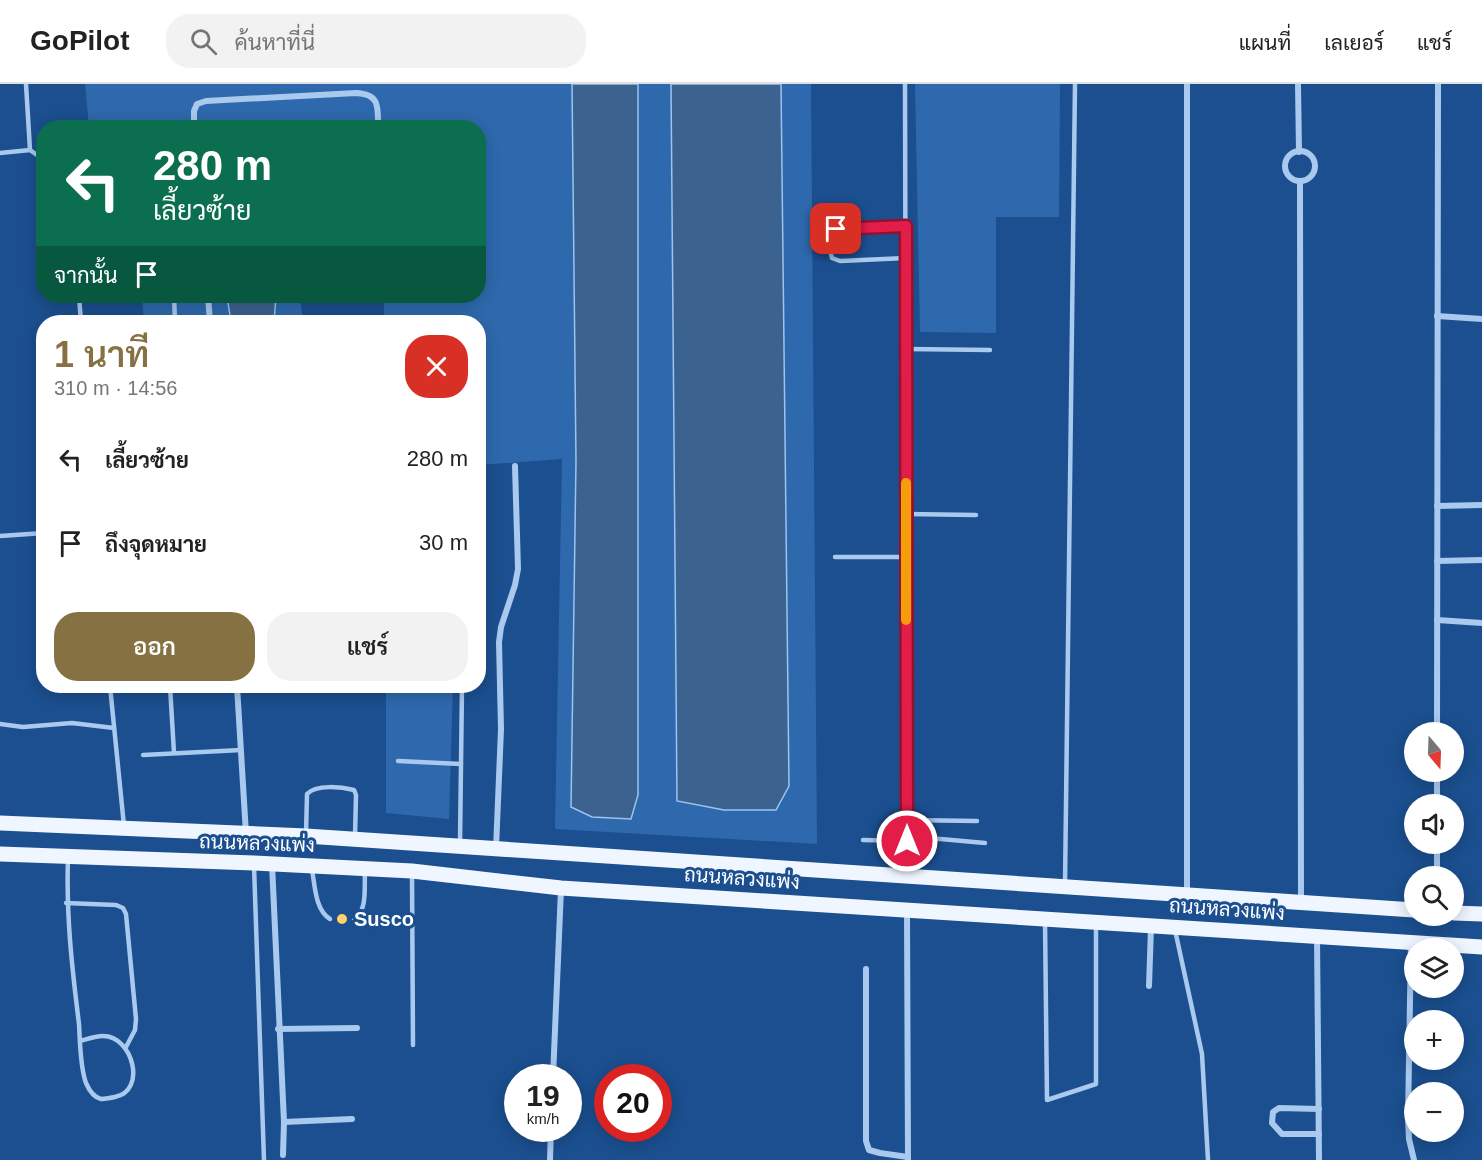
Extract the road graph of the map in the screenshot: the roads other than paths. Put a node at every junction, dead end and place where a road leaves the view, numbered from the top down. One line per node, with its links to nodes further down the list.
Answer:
1 (26, 84): 9 (lane)
2 (905, 84): 14 (lane)
3 (1075, 84): 65 (lane)
4 (1187, 84): 67 (street)
5 (1298, 84): 10 (street)
6 (1438, 84): 16 (street)
7 (194, 120): 8 (street)
8 (378, 120)
9 (30, 150): 11 (lane); 12 (lane)
10 (1299, 152): 13 (street); 13 (street)
11 (0, 153)
12 (36, 154)
13 (1300, 181): 68 (street)
14 (906, 226): 15 (lane); 15 (lane)
15 (906, 258): 18 (lane)
16 (1437, 316): 17 (street); 22 (street)
17 (1482, 319)
18 (906, 349): 19 (lane); 23 (lane)
19 (990, 350)
20 (515, 466): 56 (street)
21 (1482, 505): 22 (street)
22 (1437, 506): 30 (street)
23 (906, 514): 24 (lane); 28 (lane)
24 (976, 515)
25 (36, 534): 26 (lane)
26 (0, 536)
27 (835, 556): 28 (lane)
28 (906, 557): 45 (lane)
29 (1482, 560): 30 (street)
30 (1437, 561): 31 (street)
31 (1437, 620): 32 (street); 37 (street)
32 (1482, 623)
33 (111, 693): 39 (lane)
34 (170, 693): 41 (lane)
35 (237, 693): 40 (street)
36 (462, 693): 44 (lane)
37 (1437, 722)
38 (0, 724): 39 (lane)
39 (114, 728): 48 (lane)
40 (241, 750): 41 (lane); 49 (street)
41 (174, 753): 42 (lane)
42 (143, 755)
43 (398, 761): 44 (lane)
44 (461, 764): 55 (lane)
45 (907, 820): 46 (lane); 51 (lane)
46 (977, 821)
47 (0, 823): 48 (main road, ถนนหลวงแพ่ง)
48 (124, 827): 49 (main road, ถนนหลวงแพ่ง)
49 (246, 834): 50 (main road, ถนนหลวงแพ่ง)
50 (306, 836): 52 (main road, ถนนหลวงแพ่ง); 52 (lane)
51 (907, 839): 53 (lane); 54 (lane); 64 (lane)
52 (355, 840): 55 (main road, ถนนหลวงแพ่ง)
53 (863, 840)
54 (985, 843)
55 (460, 846): 56 (main road, ถนนหลวงแพ่ง)
56 (496, 849): 64 (main road, ถนนหลวงแพ่ง)
57 (0, 854): 58 (main road, ถนนหลวงแพ่ง)
58 (68, 856): 59 (main road, ถนนหลวงแพ่ง); 69 (lane)
59 (254, 863): 60 (main road, ถนนหลวงแพ่ง); 100 (lane)
60 (272, 864): 61 (main road, ถนนหลวงแพ่ง); 88 (street)
61 (311, 866): 62 (main road, ถนนหลวงแพ่ง); 74 (lane)
62 (365, 868): 63 (main road, ถนนหลวงแพ่ง); 76 (lane)
63 (412, 871): 66 (main road, ถนนหลวงแพ่ง); 90 (lane)
64 (907, 877): 65 (main road, ถนนหลวงแพ่ง)
65 (1065, 887): 67 (main road, ถนนหลวงแพ่ง)
66 (561, 888): 71 (main road, ถนนหลวงแพ่ง); 92 (street)
67 (1187, 895): 68 (main road, ถนนหลวงแพ่ง)
68 (1301, 902): 70 (main road, ถนนหลวงแพ่ง)
69 (66, 903): 89 (lane); 91 (lane)
70 (1404, 909)
71 (907, 910): 75 (main road, ถนนหลวงแพ่ง); 99 (street)
72 (1464, 914): 73 (main road)
73 (1482, 915)
74 (330, 919)
75 (1045, 919): 77 (main road, ถนนหลวงแพ่ง); 77 (lane)
76 (354, 920)
77 (1095, 922): 78 (main road, ถนนหลวงแพ่ง)
78 (1152, 926): 79 (main road, ถนนหลวงแพ่ง); 85 (street)
79 (1174, 927): 80 (main road, ถนนหลวงแพ่ง); 102 (lane)
80 (1317, 936): 81 (main road, ถนนหลวงแพ่ง); 93 (street)
81 (1404, 942)
82 (1464, 946): 83 (main road, ถนนหลวงแพ่ง)
83 (1482, 947)
84 (866, 969): 99 (street)
85 (1149, 987)
86 (1410, 998): 104 (street)
87 (357, 1028): 88 (street)
88 (278, 1029): 95 (street)
89 (80, 1041): 91 (lane); 91 (lane)
90 (413, 1045)
91 (126, 1047)
92 (554, 1064)
93 (1319, 1109): 96 (street); 96 (street)
94 (352, 1119): 95 (street)
95 (284, 1122): 98 (street)
96 (1319, 1134): 103 (street)
97 (551, 1142): 101 (street)
98 (283, 1155)
99 (908, 1159)
100 (264, 1160)
101 (550, 1160)
102 (1208, 1160)
103 (1319, 1160)
104 (1414, 1160)

